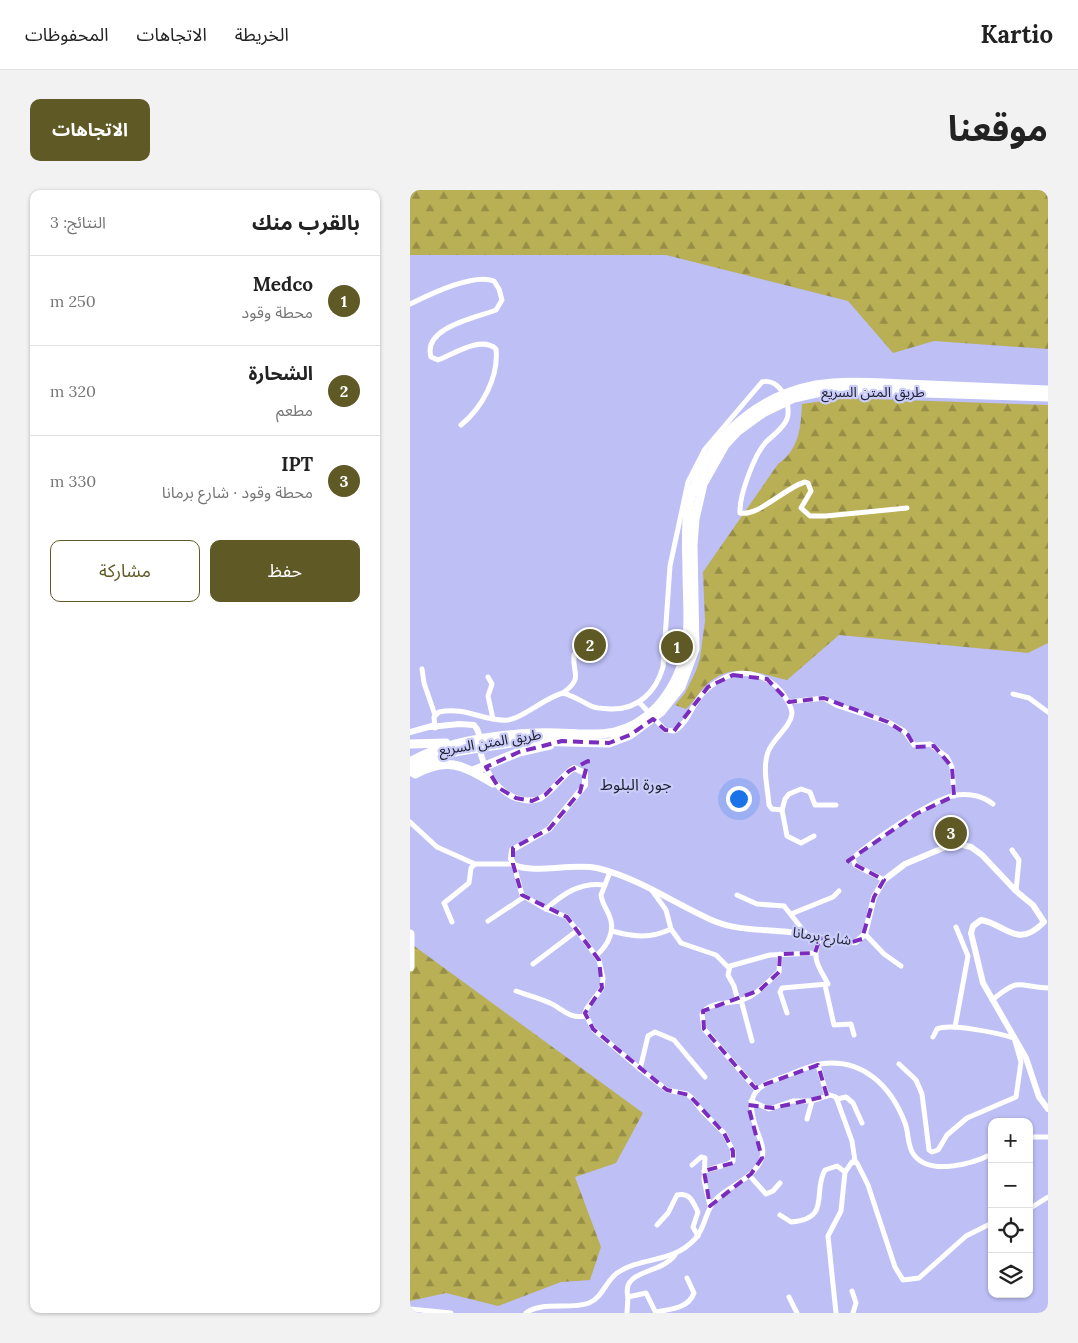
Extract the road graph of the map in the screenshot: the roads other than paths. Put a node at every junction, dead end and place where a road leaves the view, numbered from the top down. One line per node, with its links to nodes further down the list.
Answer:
1 (410, 304): 4 (street)
2 (1048, 390): 13 (highway, طريق المتن السريع)
3 (1048, 397): 13 (highway, طريق المتن السريع)
4 (461, 425)
5 (907, 508): 11 (street)
6 (586, 637): 9 (street)
7 (422, 669): 15 (street)
8 (488, 677): 16 (street)
9 (563, 692): 11 (street); 16 (street)
10 (1013, 694): 14 (street)
11 (639, 702): 12 (street)
12 (788, 702): 29 (street); 32 (street)
13 (658, 710): 17 (highway, طريق المتن السريع)
14 (1048, 712)
15 (435, 715): 16 (street); 18 (street)
16 (493, 719)
17 (643, 723): 20 (highway, طريق المتن السريع); 22 (highway, طريق المتن السريع)
18 (433, 726): 19 (street); 23 (street)
19 (410, 732)
20 (562, 741): 23 (highway); 26 (highway, طريق المتن السريع)
21 (410, 744): 22 (highway)
22 (456, 744): 24 (highway, طريق المتن السريع)
23 (484, 758): 25 (highway); 28 (street)
24 (410, 762)
25 (473, 771): 27 (highway); 28 (highway)
26 (410, 772)
27 (410, 776)
28 (493, 783): 37 (street)
29 (954, 796): 30 (street); 39 (street)
30 (993, 804)
31 (836, 805): 32 (street)
32 (782, 810): 34 (street)
33 (410, 822): 36 (street)
34 (814, 836)
35 (1012, 850): 43 (street)
36 (474, 864): 37 (street); 50 (street)
37 (513, 865): 38 (street, شارع برمانا); 45 (street)
38 (610, 872): 40 (street); 41 (street, شارع برمانا)
39 (884, 880): 43 (street, شارع برمانا); 56 (street, شارع برمانا)
40 (605, 885): 46 (street); 54 (street)
41 (651, 889): 52 (street); 57 (street, شارع برمانا)
42 (839, 891): 47 (street)
43 (1016, 891): 49 (street, شارع برمانا)
44 (737, 895): 47 (street)
45 (524, 897): 46 (street); 48 (street)
46 (546, 909): 53 (street)
47 (791, 914): 57 (street)
48 (488, 921)
49 (1046, 921): 59 (street, شارع برمانا)
50 (452, 922)
51 (956, 927): 60 (street)
52 (672, 929): 54 (street); 67 (street)
53 (578, 930): 63 (street); 64 (street)
54 (612, 931): 63 (street)
55 (410, 934): 66 (highway)
56 (865, 934): 58 (street, شارع برمانا); 65 (street)
57 (807, 935): 58 (street, شارع برمانا)
58 (820, 938): 62 (street)
59 (974, 946): 60 (street); 71 (street, شارع برمانا)
60 (967, 952): 75 (street)
61 (780, 954): 62 (street); 67 (street); 72 (street)
62 (815, 954): 68 (street)
63 (597, 956): 74 (street)
64 (533, 964)
65 (900, 966)
66 (410, 967)
67 (729, 968): 72 (street)
68 (825, 985): 73 (street); 76 (street)
69 (1048, 988): 71 (street)
70 (516, 991): 74 (street)
71 (992, 1000): 78 (street, شارع برمانا)
72 (739, 1001): 79 (street); 84 (street)
73 (787, 1013)
74 (585, 1016): 82 (street)
75 (955, 1027): 77 (street); 78 (street)
76 (854, 1035)
77 (933, 1037)
78 (1014, 1039): 81 (street); 89 (street, شارع برمانا)
79 (752, 1041)
80 (818, 1064): 84 (street); 85 (street); 94 (street)
81 (899, 1064)
82 (640, 1069): 83 (street); 97 (street)
83 (705, 1077)
84 (756, 1089): 87 (street)
85 (828, 1096): 86 (street); 88 (street)
86 (838, 1099): 91 (street); 95 (street)
87 (752, 1101): 88 (street); 99 (street)
88 (812, 1101): 90 (street)
89 (1048, 1109)
90 (807, 1120)
91 (862, 1123)
92 (1033, 1137): 93 (street)
93 (1048, 1137)
94 (988, 1156)
95 (856, 1161): 98 (street); 106 (street)
96 (692, 1165): 97 (street)
97 (704, 1171): 102 (street)
98 (845, 1172): 104 (street); 119 (street)
99 (749, 1176): 100 (street); 102 (street)
100 (780, 1183)
101 (1048, 1197): 103 (street)
102 (710, 1206): 107 (street)
103 (1033, 1206)
104 (780, 1215)
105 (657, 1225): 107 (street)
106 (988, 1225)
107 (698, 1236): 108 (street)
108 (675, 1254): 111 (street); 116 (street)
109 (687, 1278): 114 (street)
110 (852, 1291): 120 (street)
111 (628, 1297): 114 (street); 117 (street)
112 (789, 1297): 118 (street)
113 (410, 1309): 115 (street)
114 (656, 1312)
115 (451, 1313)
116 (526, 1313)
117 (627, 1313)
118 (798, 1313)
119 (836, 1313)
120 (853, 1313)

